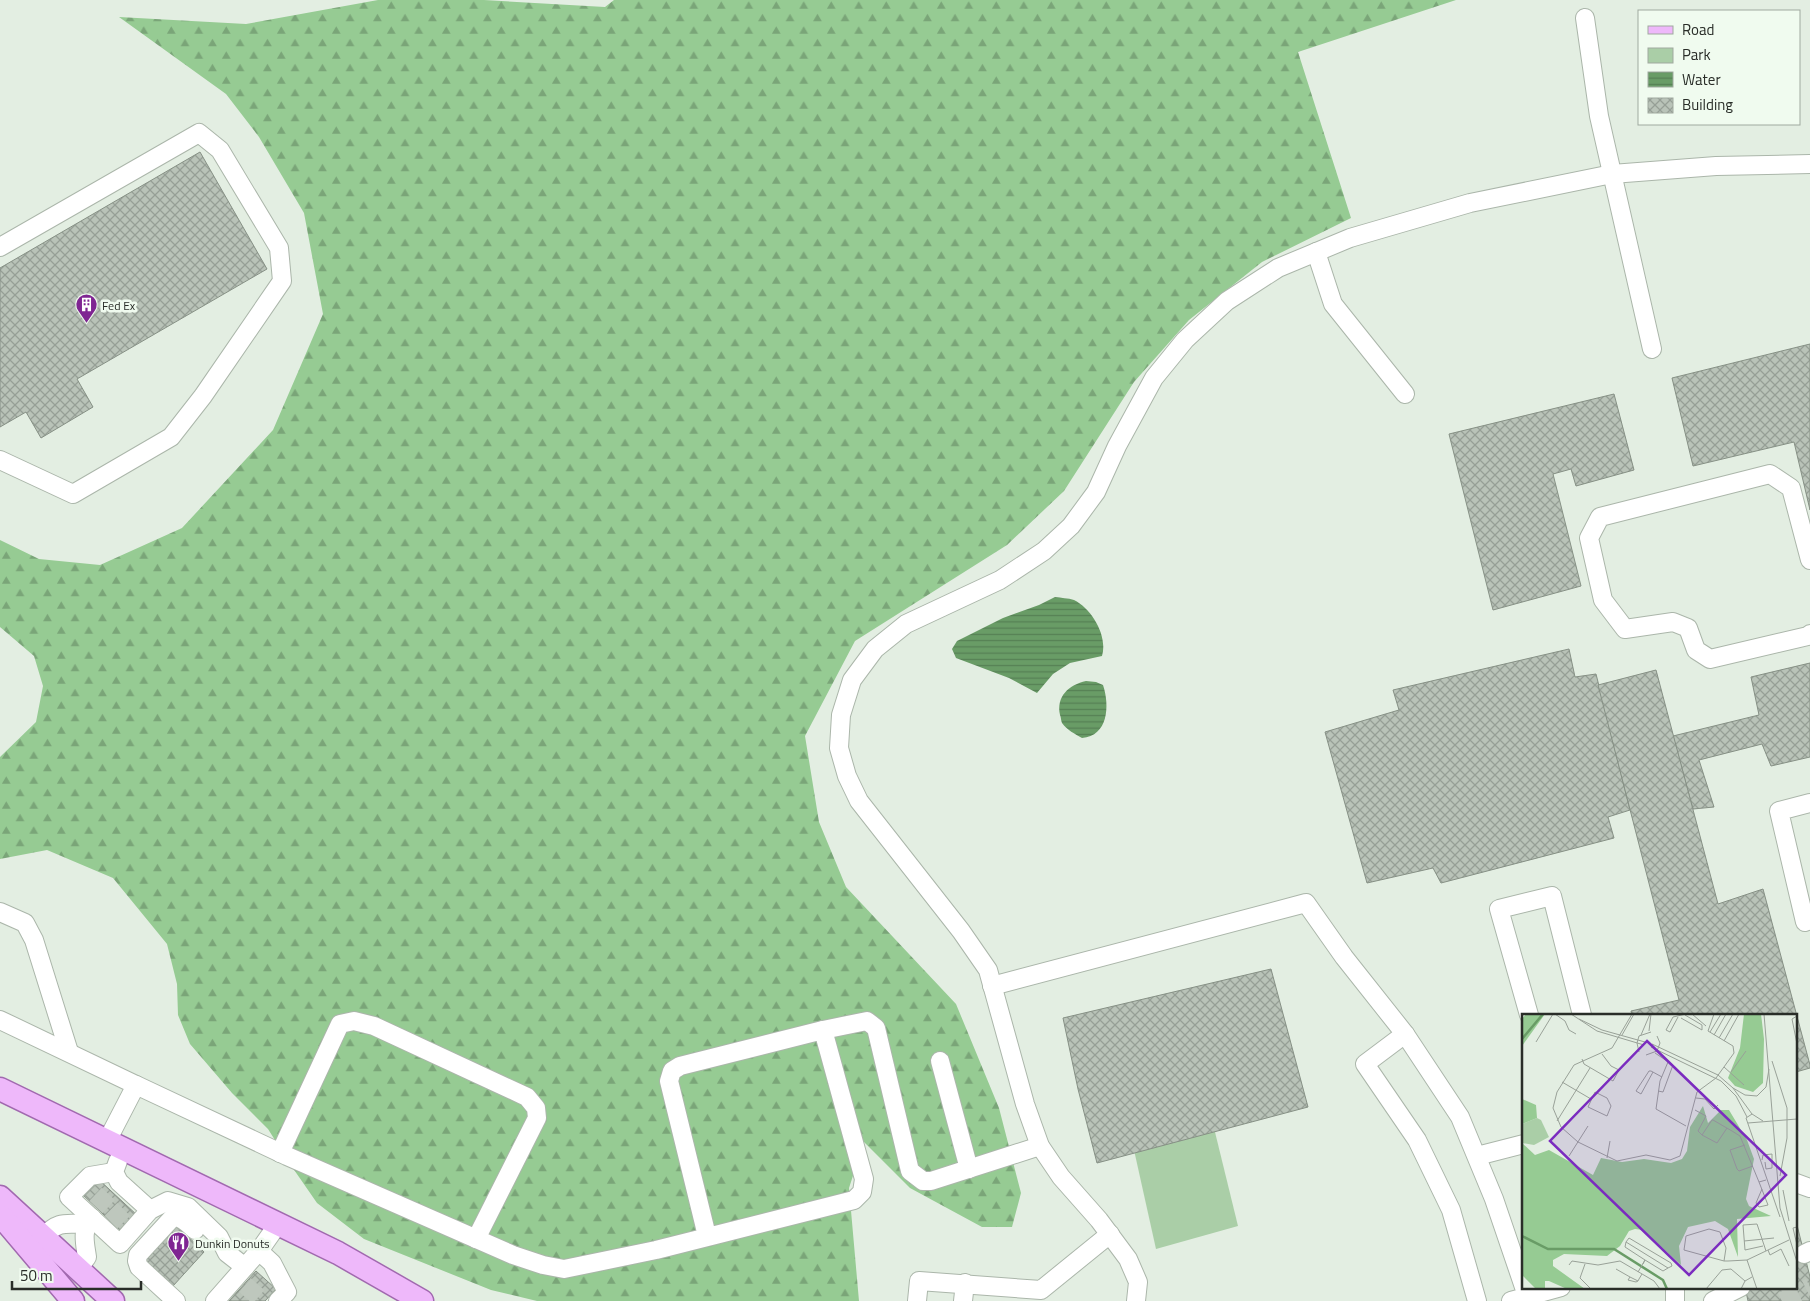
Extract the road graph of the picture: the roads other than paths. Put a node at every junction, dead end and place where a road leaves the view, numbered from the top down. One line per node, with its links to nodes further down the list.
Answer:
1 (1584, 18): 3 (street)
2 (1810, 164): 3 (street)
3 (1612, 174): 5 (street); 6 (street)
4 (0, 247): 8 (street)
5 (1316, 252): 7 (street); 14 (street)
6 (1652, 349)
7 (1405, 394)
8 (0, 460)
9 (1810, 554): 10 (street)
10 (1810, 634)
11 (1810, 803): 13 (street)
12 (0, 912): 20 (street)
13 (1810, 920)
14 (992, 986): 19 (street); 26 (street)
15 (1529, 1014): 16 (street)
16 (1582, 1014)
17 (0, 1020): 20 (street)
18 (823, 1030): 29 (street); 39 (street); 39 (street)
19 (1405, 1034): 28 (street); 60 (street)
20 (69, 1052): 22 (street)
21 (940, 1061): 29 (street)
22 (136, 1085): 25 (street); 27 (street)
23 (0, 1090): 25 (main road)
24 (1522, 1144): 28 (street)
25 (115, 1145): 30 (street); 37 (main road)
26 (1040, 1146): 29 (street); 38 (street)
27 (280, 1153): 41 (street); 41 (street)
28 (1476, 1156): 50 (street)
29 (969, 1169)
30 (115, 1182): 34 (street); 36 (street)
31 (1798, 1184): 32 (street)
32 (1810, 1188)
33 (0, 1197): 40 (main road)
34 (150, 1210): 36 (street); 43 (street)
35 (0, 1214): 52 (main road)
36 (96, 1219): 40 (street); 44 (street)
37 (278, 1224): 42 (street); 56 (main road)
38 (1110, 1234): 46 (street); 59 (street)
39 (707, 1236): 41 (street)
40 (43, 1237): 44 (main road)
41 (476, 1239)
42 (259, 1251): 45 (street); 55 (street)
43 (227, 1253): 45 (street); 54 (street)
44 (78, 1269): 53 (main road)
45 (242, 1276): 51 (street)
46 (965, 1283): 57 (street); 58 (street)
47 (1554, 1288): 50 (street)
48 (1675, 1288): 61 (street)
49 (1739, 1288): 62 (street)
50 (1521, 1293)
51 (219, 1300)
52 (73, 1301)
53 (113, 1301)
54 (176, 1301)
55 (278, 1301)
56 (422, 1301)
57 (917, 1301)
58 (963, 1301)
59 (1136, 1301)
60 (1477, 1301)
61 (1675, 1301)
62 (1713, 1301)

